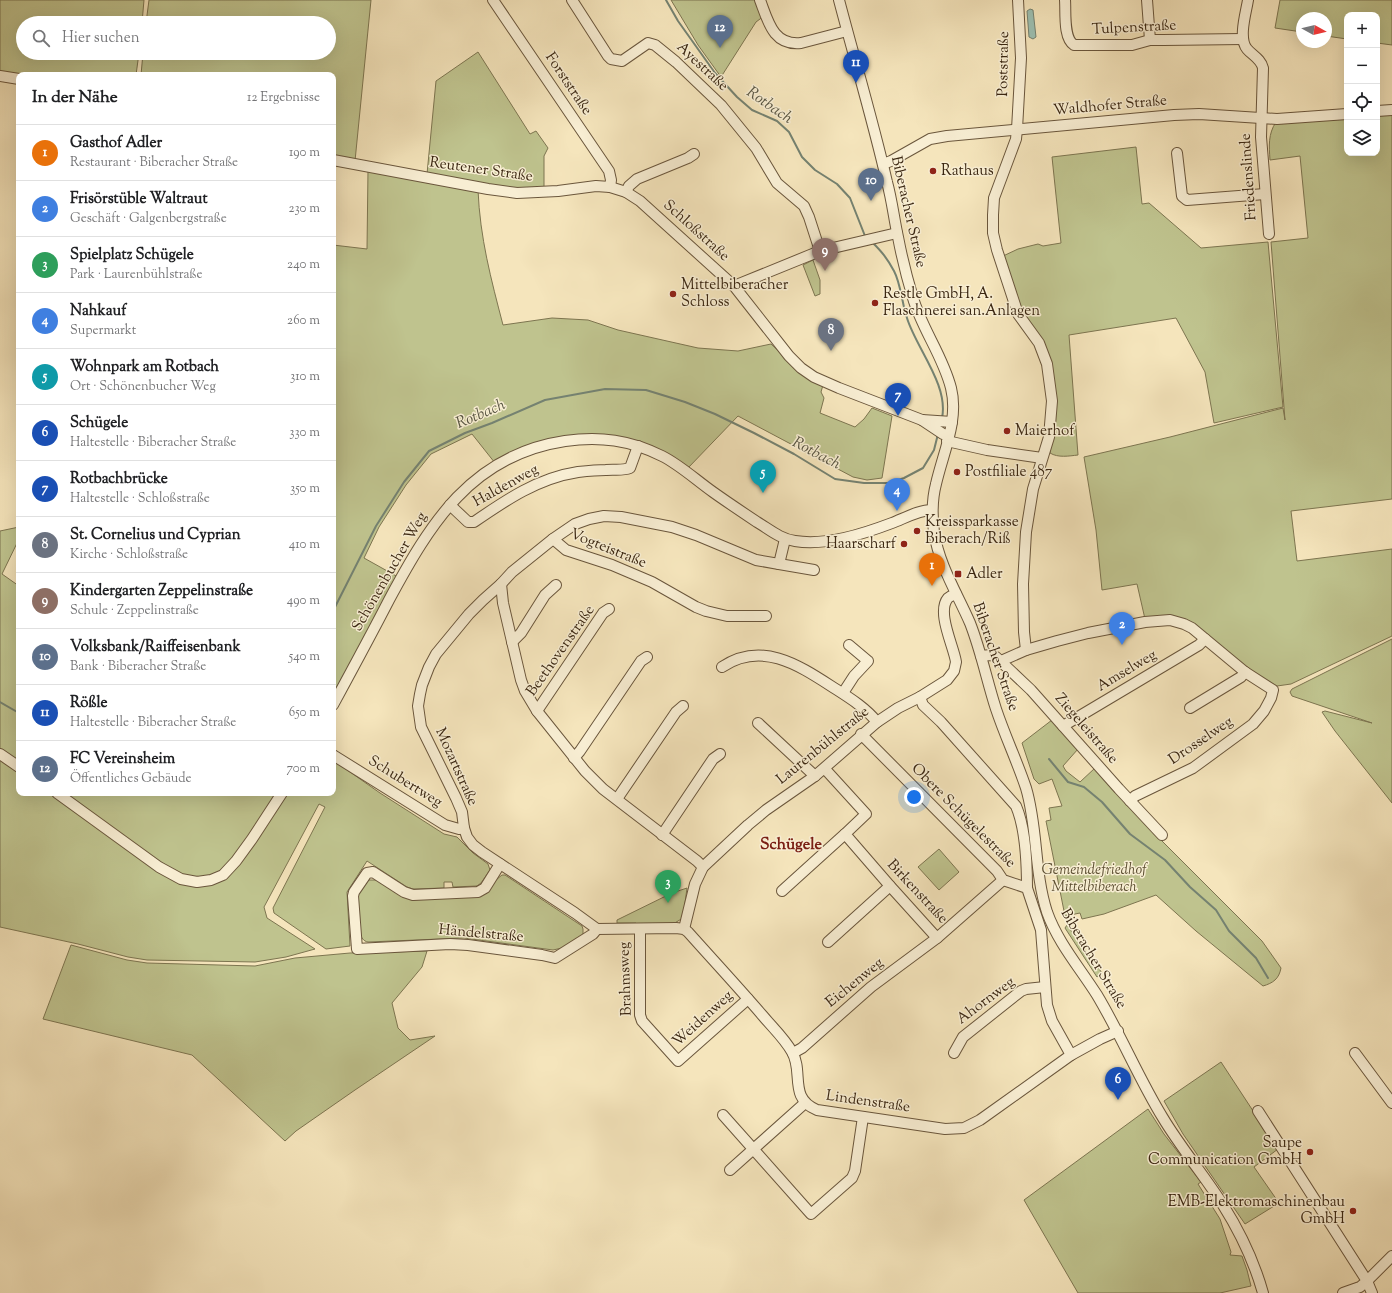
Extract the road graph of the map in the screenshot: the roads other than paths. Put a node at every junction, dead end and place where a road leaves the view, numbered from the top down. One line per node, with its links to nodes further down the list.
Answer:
1 (493, 0): 23 (street, Forststraße)
2 (572, 0): 28 (street, Ayestraße)
3 (760, 0): 9 (street)
4 (839, 0): 9 (street, Biberacher Straße)
5 (1018, 0): 18 (street, Poststraße)
6 (1065, 0): 11 (street, Tulpenstraße)
7 (1147, 0): 11 (street)
8 (1248, 0): 10 (street)
9 (847, 31): 22 (street, Biberacher Straße)
10 (1243, 39): 11 (street, Tulpenstraße); 17 (street, Friedenslinde)
11 (1150, 40)
12 (0, 76): 13 (street)
13 (16, 79)
14 (1392, 110): 15 (street)
15 (1380, 111)
16 (1344, 114): 17 (street, Waldhofer Straße)
17 (1261, 118): 18 (street, Waldhofer Straße); 25 (street, Friedenslinde)
18 (1017, 129): 22 (street, Waldhofer Straße); 32 (street, Poststraße)
19 (1177, 153): 25 (street)
20 (694, 154): 24 (street)
21 (336, 161): 23 (street, Reutener Straße)
22 (883, 164): 26 (street, Biberacher Straße)
23 (610, 187): 24 (street, Reutener Straße)
24 (626, 192): 29 (street, Schloßstraße)
25 (1265, 194): 27 (street, Friedenslinde)
26 (897, 233): 28 (street); 30 (street, Biberacher Straße)
27 (1269, 234)
28 (820, 251): 29 (street)
29 (734, 286): 30 (street, Schloßstraße)
30 (944, 429): 32 (street, Schloßstraße); 34 (street, Biberacher Straße)
31 (638, 446): 33 (street, Schönenbucher Weg); 33 (street, Haldenweg); 36 (street, Schönenbucher Weg)
32 (1042, 458): 47 (street, Poststraße)
33 (450, 505): 55 (street, Schönenbucher Weg)
34 (932, 510): 36 (street, Schönenbucher Weg); 41 (street, Biberacher Straße)
35 (553, 539): 37 (street, Vogteistraße); 39 (street, Mozartstraße); 43 (street, Vogteistraße)
36 (785, 539): 37 (street)
37 (779, 564): 38 (street, Vogteistraße)
38 (814, 570)
39 (501, 584): 45 (street, Beethovenstraße); 74 (street, Mozartstraße)
40 (556, 585): 45 (street)
41 (956, 594): 48 (street, Biberacher Straße); 54 (street, Laurenbühlstraße)
42 (609, 609): 58 (street, Beethovenstraße)
43 (766, 616)
44 (1205, 639): 47 (street); 52 (street); 61 (street, Amselweg)
45 (512, 642): 58 (street, Beethovenstraße)
46 (848, 645): 53 (street)
47 (1026, 650): 50 (street)
48 (981, 656): 50 (street, Ziegeleistraße); 91 (street, Biberacher Straße)
49 (647, 657): 66 (street)
50 (1001, 661): 61 (street, Ziegeleistraße)
51 (722, 667): 53 (street)
52 (1245, 672): 57 (street); 73 (street, Drosselweg)
53 (843, 694): 60 (street)
54 (920, 697): 60 (street, Laurenbühlstraße); 82 (street)
55 (336, 699)
56 (683, 706): 72 (street)
57 (1190, 708)
58 (538, 711): 66 (street, Beethovenstraße)
59 (758, 722): 69 (street)
60 (877, 722): 62 (street, Laurenbühlstraße)
61 (1063, 726): 73 (street, Ziegeleistraße)
62 (861, 734): 68 (street, Laurenbühlstraße); 80 (street, Obere Schügelestraße)
63 (0, 754): 67 (street)
64 (720, 754): 75 (street)
65 (336, 757): 74 (street, Schubertweg)
66 (574, 758): 72 (street, Beethovenstraße)
67 (16, 765)
68 (825, 768): 69 (street, Laurenbühlstraße); 77 (street)
69 (815, 776): 79 (street, Laurenbühlstraße)
70 (60, 796): 71 (street)
71 (280, 796)
72 (617, 799): 75 (street, Beethovenstraße)
73 (1130, 801): 76 (street, Ziegeleistraße)
74 (464, 828): 78 (street, Mozartstraße)
75 (662, 835): 79 (street, Beethovenstraße)
76 (1162, 835)
77 (847, 837): 81 (street, Birkenstraße); 83 (street)
78 (500, 864): 84 (street, Mozartstraße); 84 (street, Händelstraße)
79 (702, 867): 86 (street, Laurenbühlstraße)
80 (1003, 880): 82 (street, Obere Schügelestraße); 87 (street, Birkenstraße)
81 (890, 886): 87 (street, Birkenstraße); 88 (street)
82 (1027, 888): 89 (street)
83 (782, 891)
84 (597, 929): 85 (street)
85 (640, 929): 86 (street); 96 (street, Brahmsweg)
86 (684, 930): 90 (street, Lindenstraße)
87 (938, 938): 92 (street, Eichenweg)
88 (828, 942)
89 (1045, 987): 93 (street, Ahornweg); 95 (street)
90 (748, 999): 92 (street, Lindenstraße); 96 (street, Weidenweg)
91 (1118, 1031): 95 (street, Lindenstraße); 106 (street, Biberacher Straße)
92 (793, 1053): 97 (street, Lindenstraße)
93 (954, 1053)
94 (1355, 1053): 98 (street)
95 (1071, 1055): 101 (street, Lindenstraße)
96 (678, 1061)
97 (805, 1103): 101 (street, Lindenstraße); 102 (street)
98 (1392, 1103)
99 (1258, 1111): 105 (street)
100 (723, 1115): 102 (street)
101 (863, 1117): 102 (street)
102 (754, 1149): 103 (street)
103 (730, 1170)
104 (1392, 1256): 105 (street)
105 (1367, 1280): 107 (street); 108 (street)
106 (1263, 1293)
107 (1343, 1293)
108 (1372, 1293)

